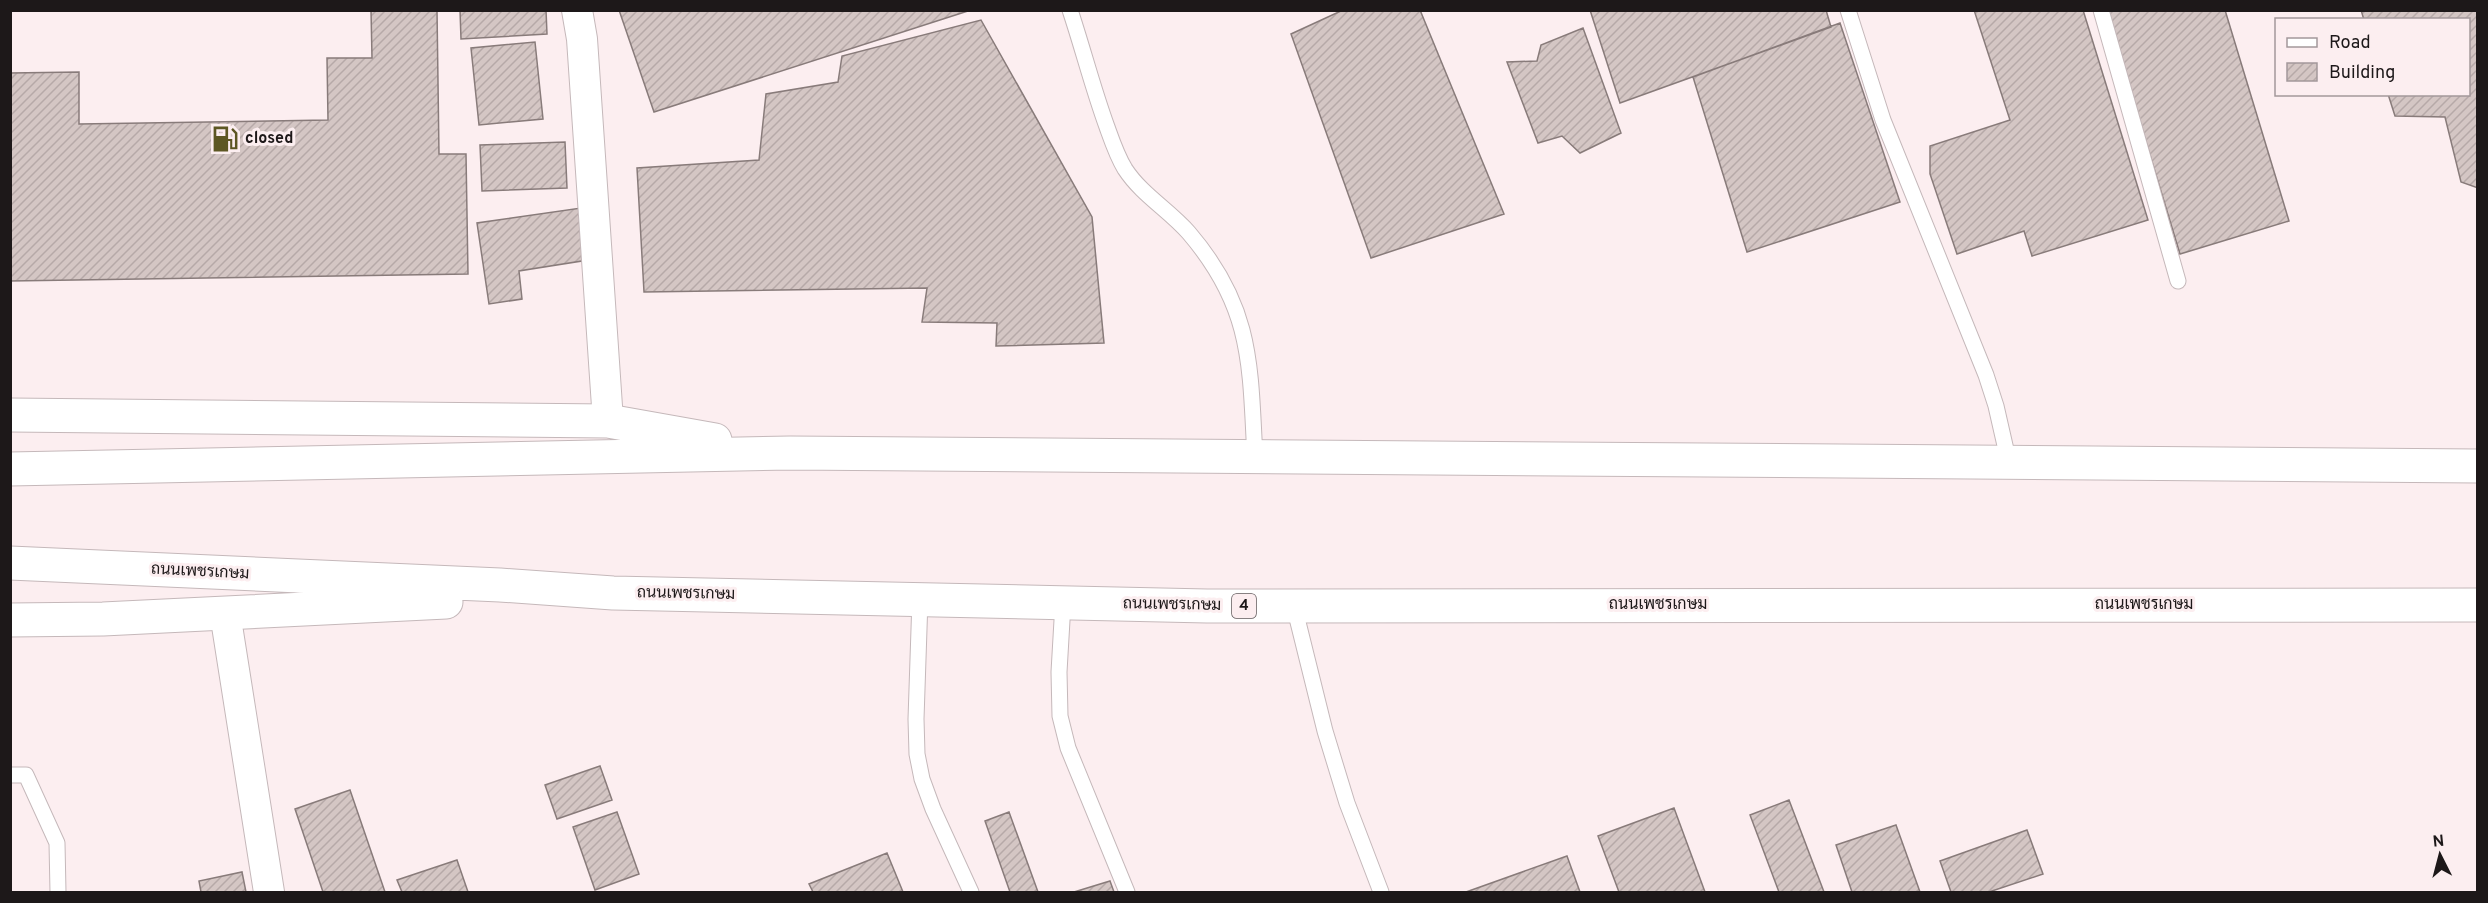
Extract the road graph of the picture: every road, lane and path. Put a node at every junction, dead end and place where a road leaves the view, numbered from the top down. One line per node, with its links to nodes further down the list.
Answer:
1 (577, 10): 7 (street)
2 (1070, 10): 9 (lane)
3 (1848, 10): 10 (lane)
4 (2101, 10): 5 (lane)
5 (2178, 281)
6 (10, 415): 7 (highway)
7 (608, 421): 8 (highway)
8 (790, 453): 9 (highway); 12 (highway)
9 (1255, 458): 10 (highway)
10 (2009, 463): 11 (highway)
11 (2478, 466)
12 (10, 469)
13 (10, 563): 14 (highway, ถนนเพชรเกษม / 4)
14 (613, 593): 15 (highway, ถนนเพชรเกษม / 4); 19 (highway)
15 (920, 599): 16 (highway, ถนนเพชรเกษม / 4); 24 (lane)
16 (1063, 603): 18 (highway, ถนนเพชรเกษม / 4); 25 (lane)
17 (2478, 605): 18 (highway, ถนนเพชรเกษม / 4)
18 (1294, 606): 26 (lane)
19 (225, 613): 20 (highway); 23 (street)
20 (10, 620)
21 (10, 775): 22 (lane)
22 (58, 892)
23 (269, 892)
24 (970, 892)
25 (1127, 892)
26 (1381, 892)

